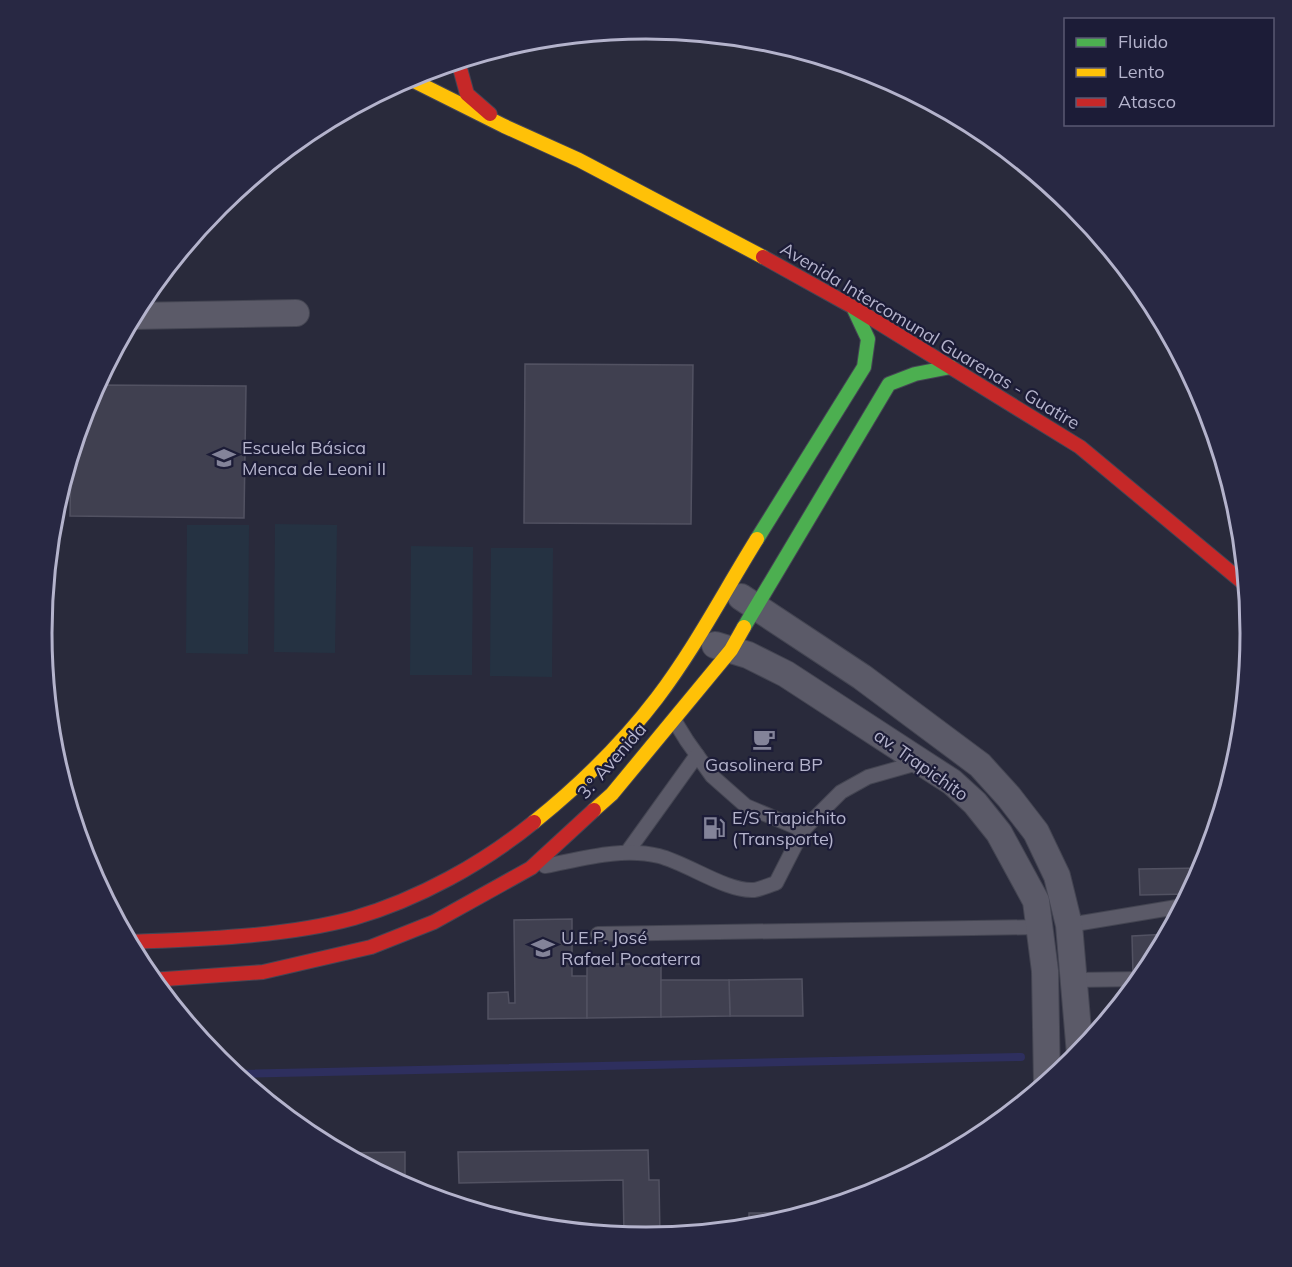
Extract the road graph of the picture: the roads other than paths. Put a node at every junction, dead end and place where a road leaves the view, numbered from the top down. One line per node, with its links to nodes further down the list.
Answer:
1 (460, 69): 3 (street)
2 (419, 84): 3 (street, Avenida Intercomunal Guarenas - Guatire)
3 (504, 126): 4 (street, Avenida Intercomunal Guarenas - Guatire)
4 (853, 307): 7 (street, Avenida Intercomunal Guarenas - Guatire); 9 (street, 3.° Avenida)
5 (296, 313): 6 (street)
6 (144, 316)
7 (951, 367): 8 (street, Avenida Intercomunal Guarenas - Guatire); 10 (street, 3.° Avenida)
8 (1237, 576)
9 (727, 588): 10 (street); 11 (street, 3.° Avenida)
10 (756, 607): 12 (street, 3.° Avenida); 20 (street)
11 (698, 640): 12 (street, av. Trapichito); 23 (street, 3.° Avenida)
12 (731, 650): 13 (street, 3.° Avenida); 15 (street, av. Trapichito)
13 (673, 718): 14 (lane); 18 (street, 3.° Avenida)
14 (697, 755): 16 (lane); 17 (lane)
15 (921, 762): 16 (lane); 21 (street, av. Trapichito)
16 (803, 830): 17 (lane)
17 (628, 851): 18 (lane)
18 (531, 868): 25 (street, 3.° Avenida)
19 (1173, 908): 20 (lane)
20 (1069, 926): 26 (street)
21 (1040, 927): 22 (lane); 28 (street, av. Trapichito)
22 (598, 934)
23 (138, 942)
24 (1129, 979): 26 (lane)
25 (163, 980)
26 (1074, 980): 27 (street)
27 (1079, 1040)
28 (1047, 1072)

